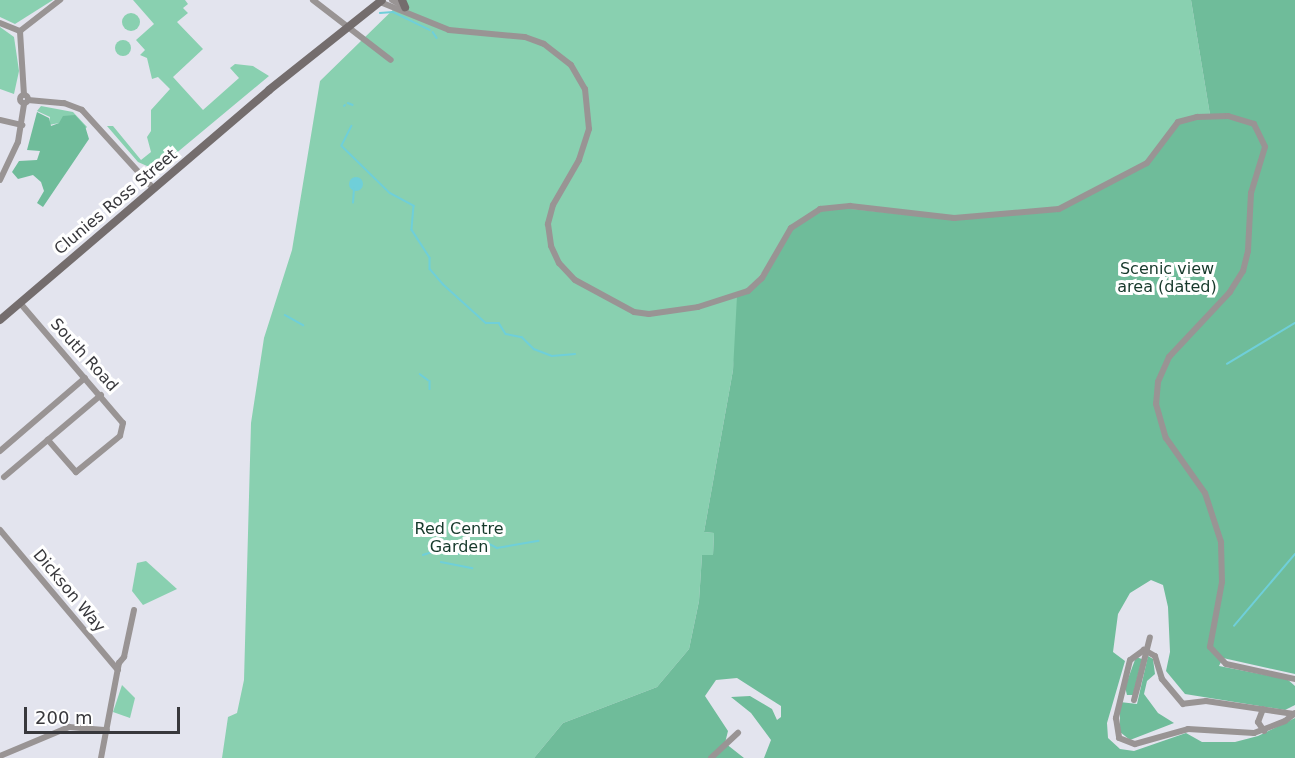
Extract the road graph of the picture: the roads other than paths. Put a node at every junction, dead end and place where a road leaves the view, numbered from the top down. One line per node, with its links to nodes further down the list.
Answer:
1 (60, 0): 8 (street)
2 (313, 0): 7 (street)
3 (392, 0): 5 (street)
4 (381, 1): 5 (street); 7 (street, Clunies Ross Street)
5 (406, 7): 26 (street)
6 (0, 23): 8 (street)
7 (349, 27): 9 (street); 14 (street, Clunies Ross Street)
8 (20, 31): 10 (street)
9 (391, 60)
10 (25, 99): 12 (street); 14 (street)
11 (0, 120): 12 (street)
12 (22, 125): 13 (street)
13 (0, 180)
14 (154, 189): 15 (street, Clunies Ross Street)
15 (20, 303): 16 (street, Clunies Ross Street); 17 (street, South Road)
16 (0, 320)
17 (85, 378): 18 (street, South Road); 20 (street)
18 (101, 395): 19 (street); 19 (street, South Road)
19 (48, 440): 21 (street)
20 (0, 451)
21 (4, 477)
22 (0, 530): 25 (street, Dickson Way)
23 (134, 610): 25 (street)
24 (1150, 638): 27 (street, bridge)
25 (118, 670): 30 (street)
26 (1295, 679)
27 (1134, 700)
28 (1266, 710): 29 (street); 31 (street); 31 (street); 31 (street)
29 (1295, 713): 31 (street)
30 (107, 730): 33 (street); 34 (street)
31 (1266, 730)
32 (738, 733): 35 (street)
33 (0, 756)
34 (101, 758)
35 (711, 758)

